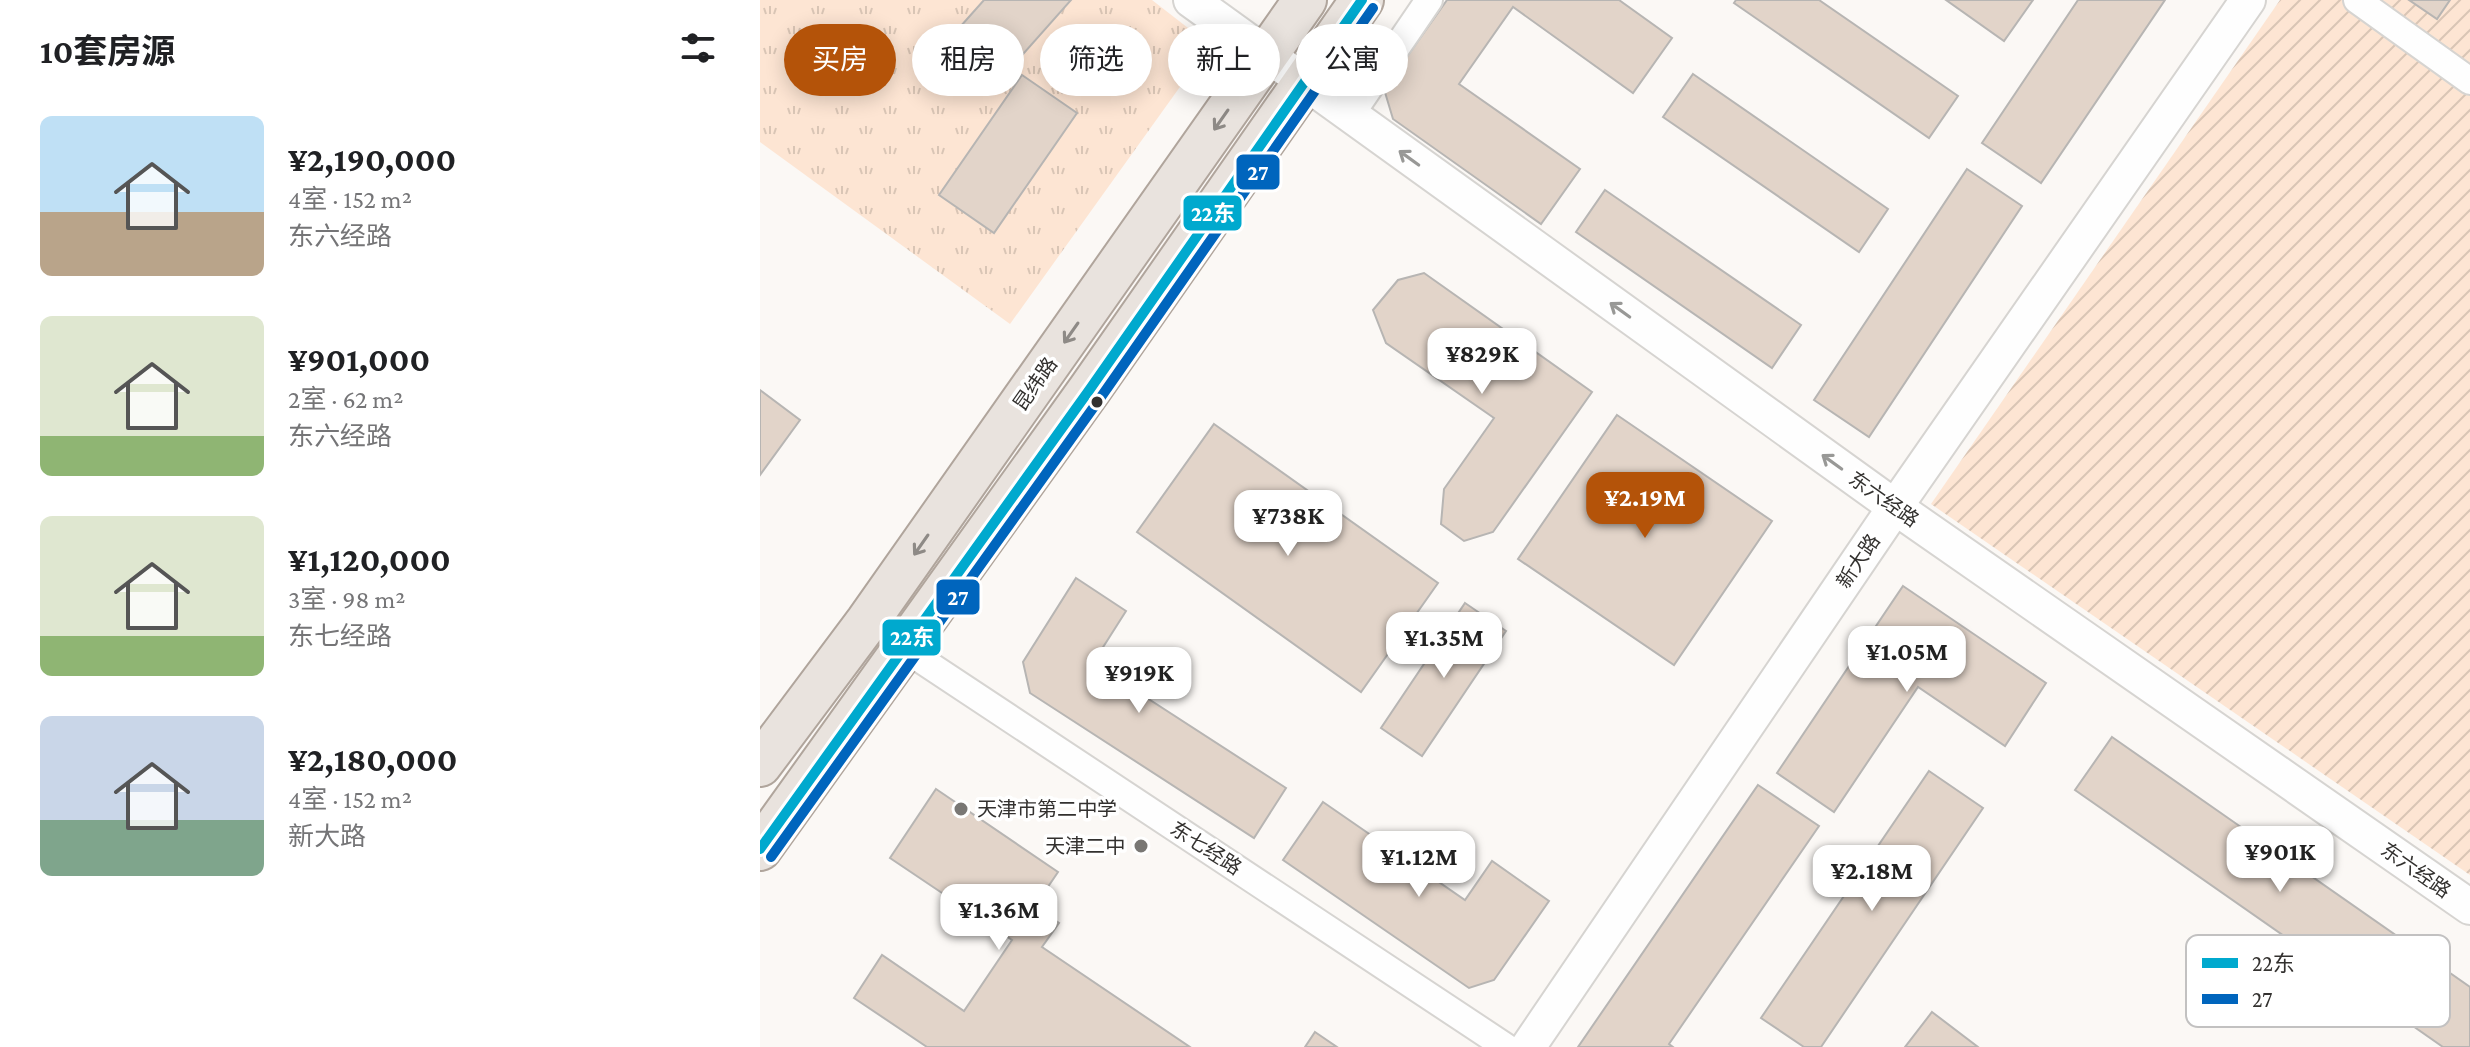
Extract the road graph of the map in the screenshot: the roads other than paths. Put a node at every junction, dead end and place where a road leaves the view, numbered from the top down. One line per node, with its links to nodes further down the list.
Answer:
1 (1191, 0): 7 (street, 东六经路)
2 (1305, 0): 9 (main road, 昆纬路)
3 (1362, 0): 8 (main road)
4 (1429, 0): 14 (street)
5 (2248, 0): 15 (street, 新大路)
6 (2357, 0): 10 (street)
7 (1223, 24)
8 (1345, 24)
9 (1280, 36)
10 (2470, 81)
11 (1296, 94): 16 (main road)
12 (1238, 96): 17 (main road, 昆纬路, one-way to 17)
13 (1322, 96): 14 (street, 东六经路)
14 (1350, 116): 15 (street, 东六经路, one-way to 14)
15 (1895, 507): 19 (street, 东六经路); 21 (street, 新大路)
16 (905, 649): 18 (main road); 20 (street, 东七经路)
17 (760, 765)
18 (760, 849)
19 (2470, 907)
20 (1506, 1047)
21 (1528, 1047)

